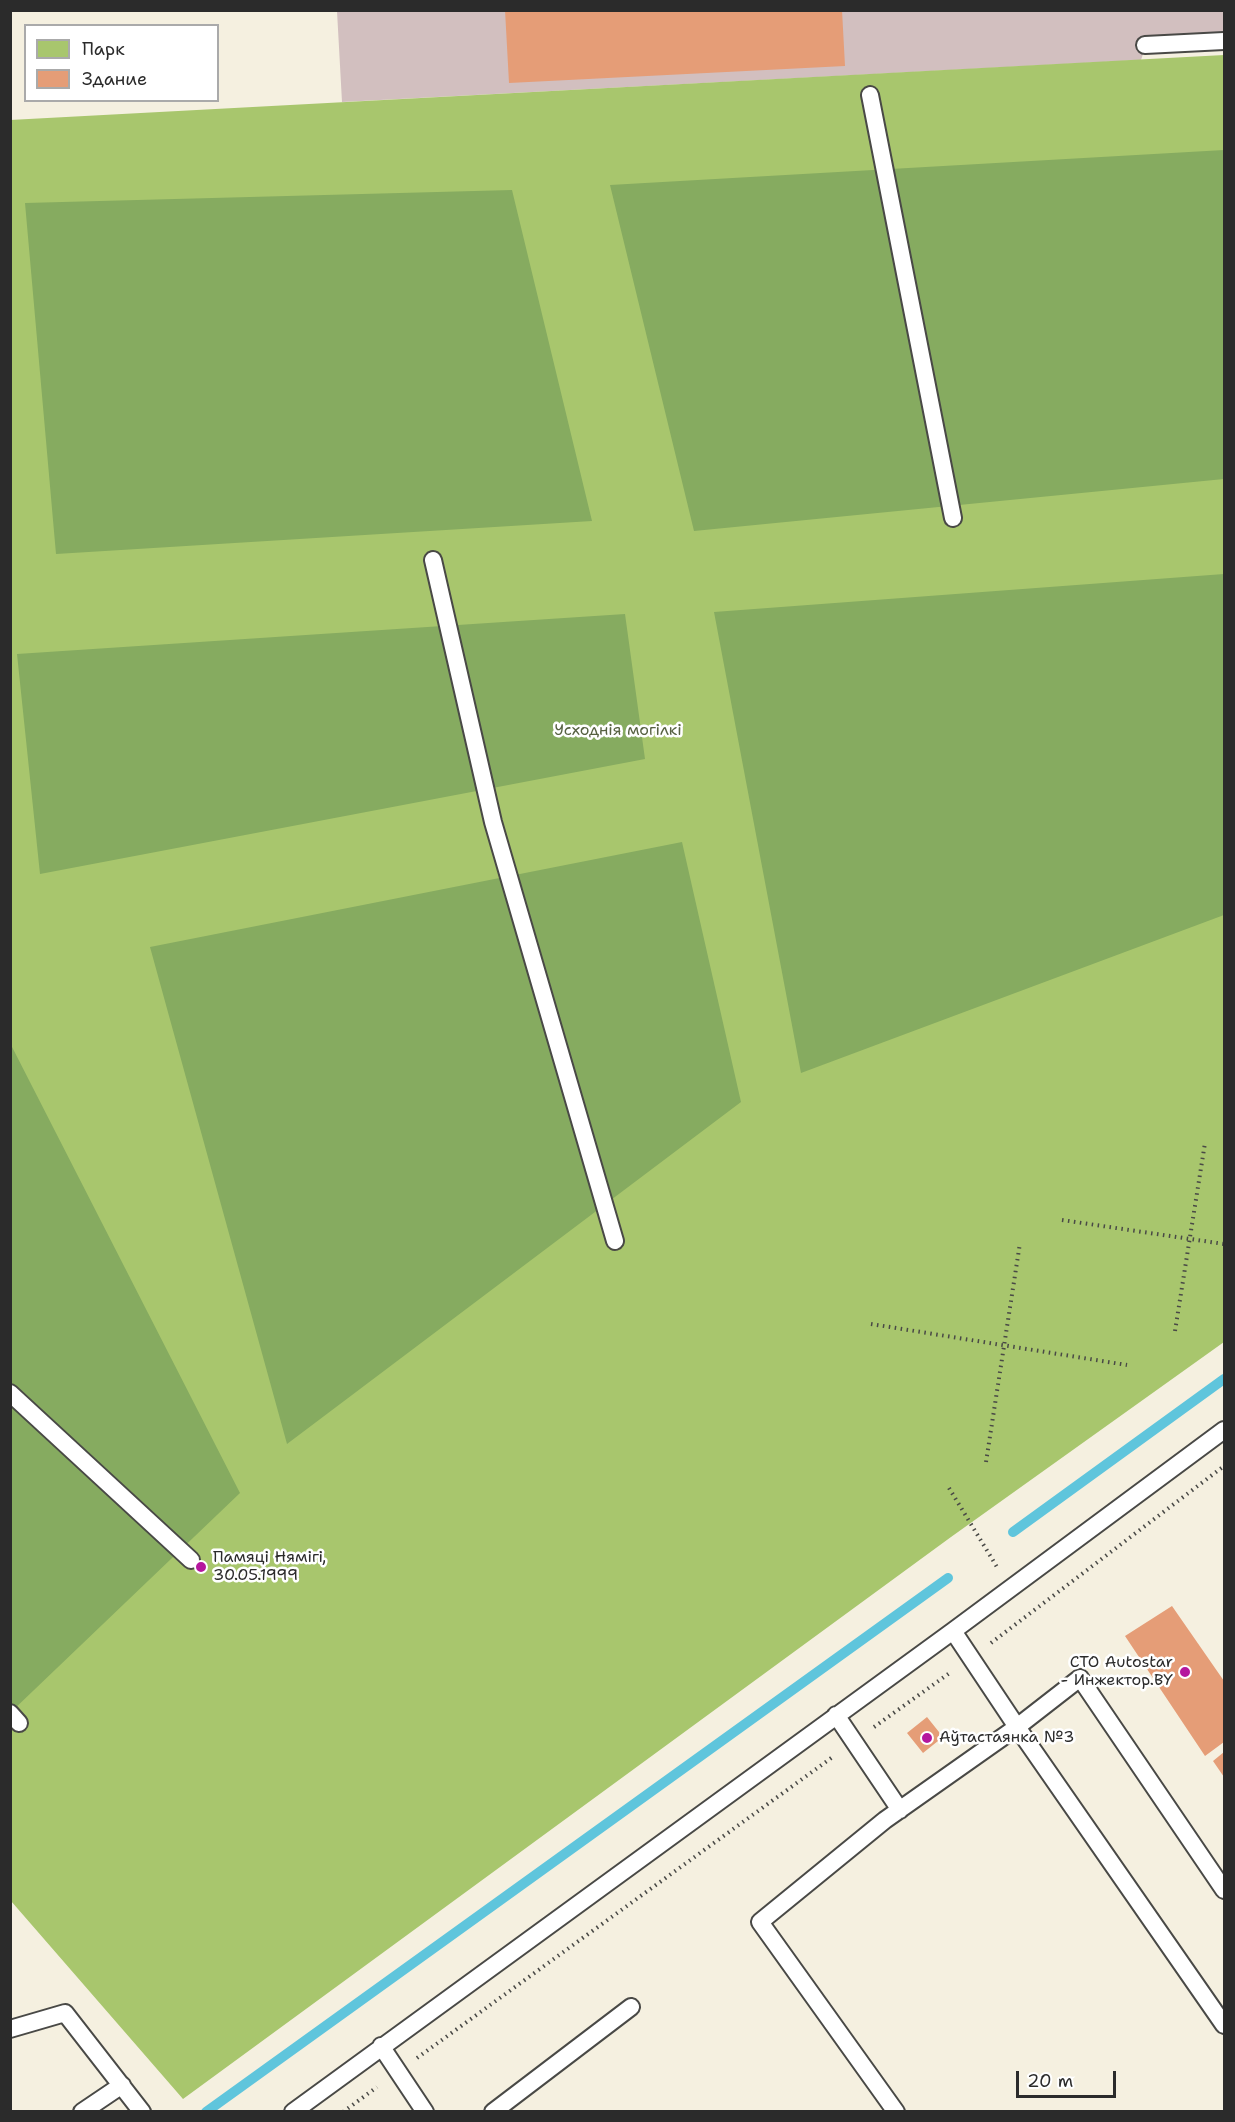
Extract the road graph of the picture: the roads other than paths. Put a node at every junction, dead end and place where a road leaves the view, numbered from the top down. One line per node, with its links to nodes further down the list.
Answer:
1 (1224, 41): 2 (lane)
2 (1145, 45)
3 (870, 95): 4 (lane)
4 (953, 518)
5 (433, 560): 6 (lane)
6 (615, 1241)
7 (10, 1394): 9 (lane)
8 (1224, 1430): 10 (lane)
9 (191, 1560)
10 (953, 1631): 11 (lane); 12 (lane)
11 (836, 1715): 13 (lane); 18 (lane)
12 (1017, 1728): 13 (lane); 14 (lane); 16 (lane)
13 (900, 1810): 25 (lane)
14 (1224, 1890)
15 (631, 2007): 24 (lane)
16 (1224, 2025)
17 (10, 2029): 19 (lane)
18 (381, 2046): 22 (lane); 23 (lane)
19 (122, 2085): 20 (lane); 21 (lane)
20 (82, 2112)
21 (142, 2112)
22 (292, 2112)
23 (425, 2112)
24 (493, 2112)
25 (896, 2112)

